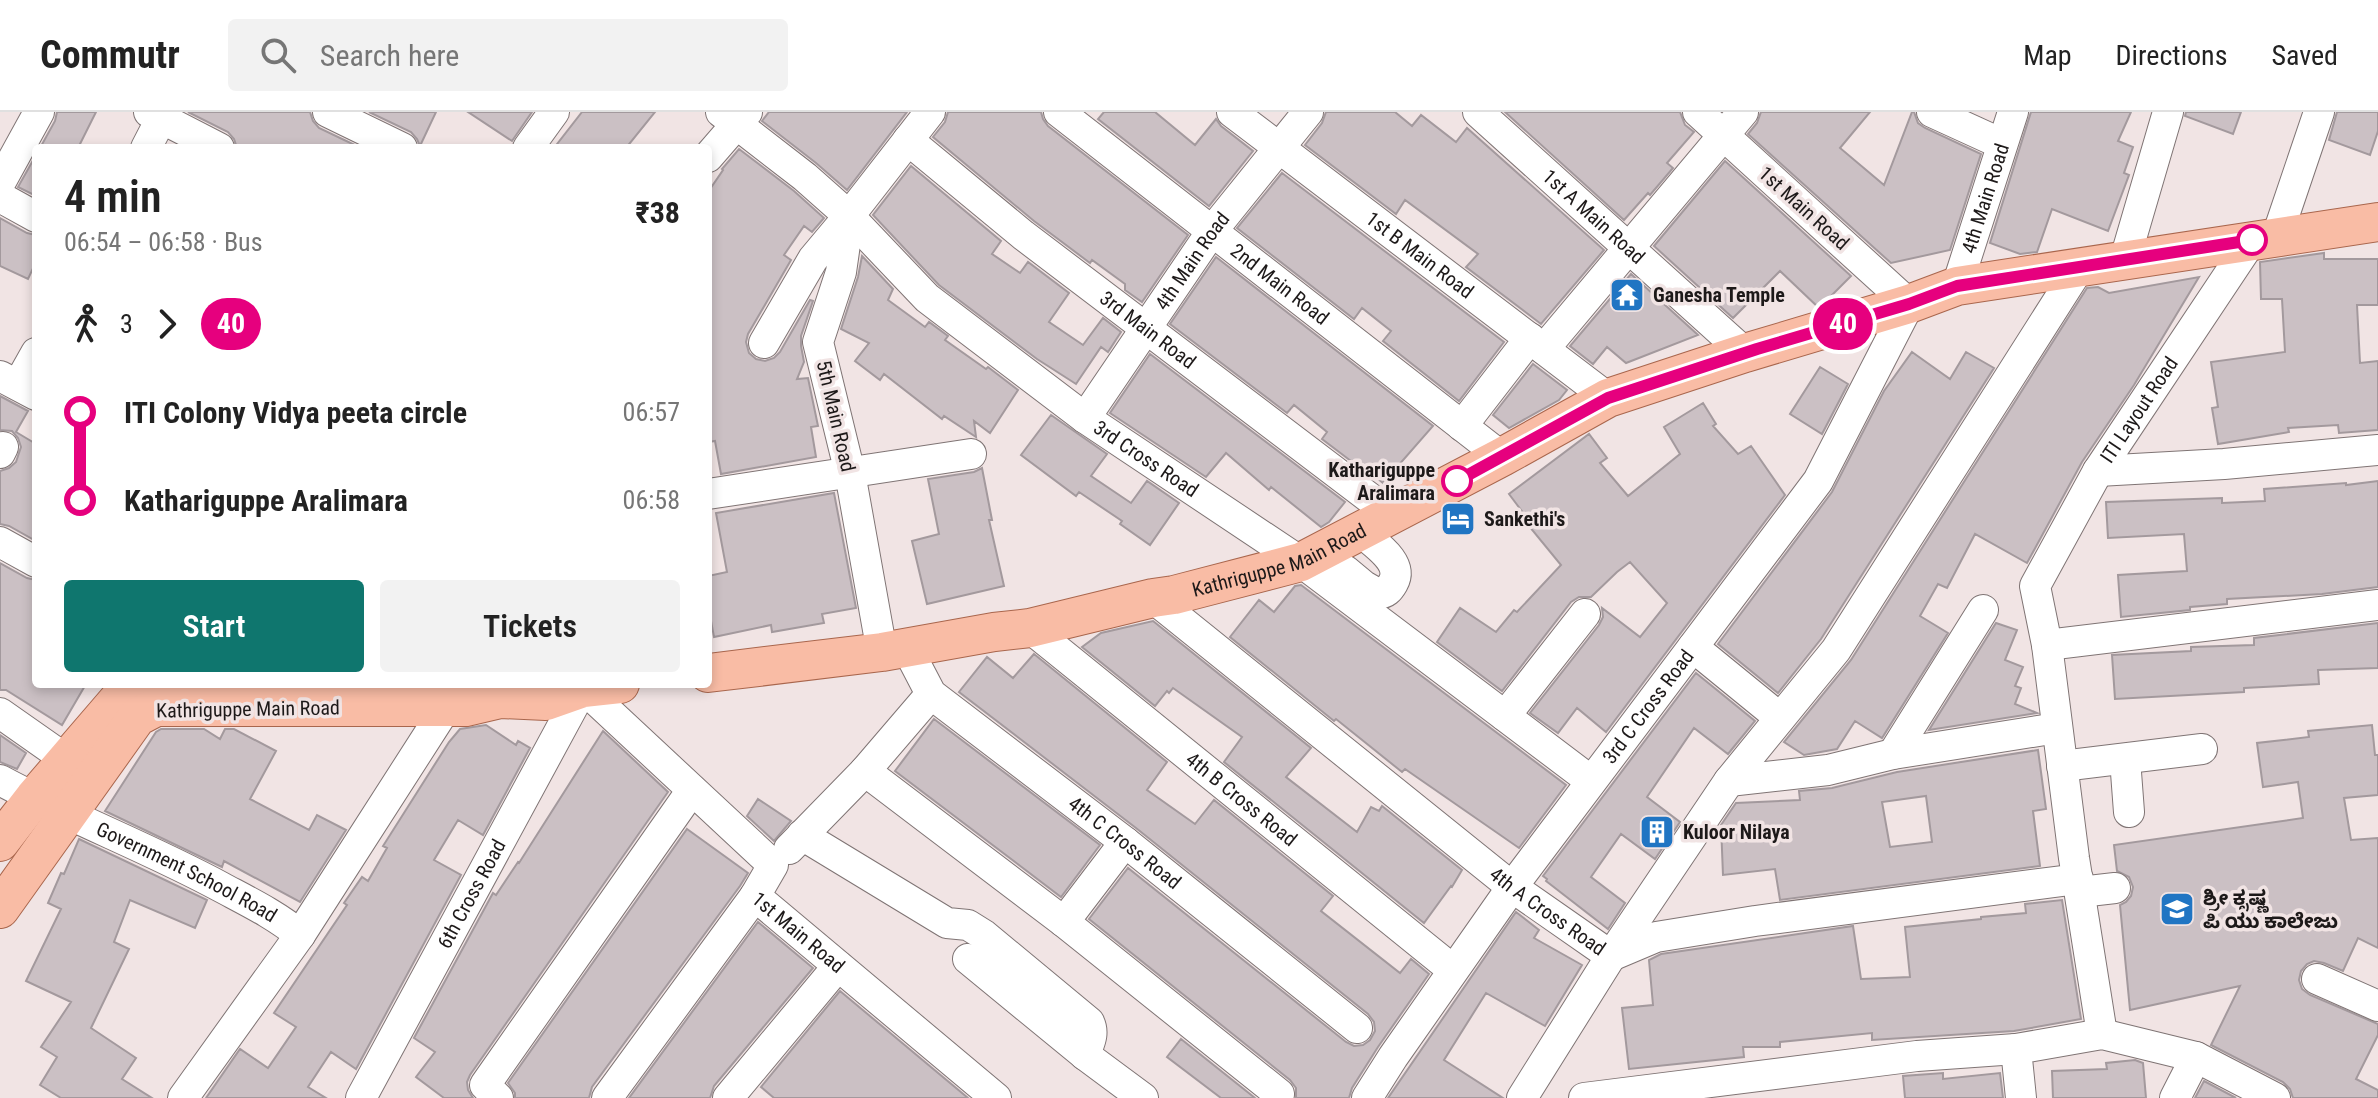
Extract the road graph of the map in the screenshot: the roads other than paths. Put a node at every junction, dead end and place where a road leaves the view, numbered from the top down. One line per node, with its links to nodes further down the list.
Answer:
1 (39, 112): 25 (street)
2 (554, 112): 21 (street)
3 (930, 112): 17 (street, 5th Main Road)
4 (1059, 112): 30 (street, 2nd Main Road)
5 (1232, 112): 23 (street, 1st B Main Road)
6 (1308, 112): 23 (street, 4th Main Road)
7 (1478, 112): 32 (street, 1st A Main Road)
8 (1698, 112): 16 (street, 1st Main Road)
9 (1932, 112): 22 (street)
10 (2013, 112): 22 (street, 4th Main Road)
11 (2168, 112): 33 (street)
12 (2319, 112): 31 (street, ITI Layout Road)
13 (155, 115): 18 (street); 19 (street)
14 (343, 116): 20 (street)
15 (735, 116): 24 (street); 28 (street, 3rd Cross Road)
16 (1733, 124): 32 (street); 36 (street, 1st Main Road)
17 (908, 140): 28 (street, 5th Main Road); 37 (street, 3rd Main Road)
18 (147, 144)
19 (211, 144)
20 (395, 144)
21 (531, 144)
22 (2002, 144): 35 (street, 4th Main Road)
23 (1280, 146): 30 (street, 4th Main Road); 39 (street, 1st B Main Road)
24 (712, 151)
25 (0, 183)
26 (0, 197): 27 (street)
27 (32, 215)
28 (849, 216): 38 (street); 44 (street, 3rd Cross Road); 50 (street, 5th Main Road)
29 (2378, 222): 31 (main road, Kathriguppe Main Road)
30 (1212, 231): 37 (street, 4th Main Road); 45 (street, 2nd Main Road)
31 (2264, 238): 33 (main road, Kathriguppe Main Road); 49 (street, ITI Layout Road)
32 (1628, 250): 39 (street); 40 (street, 1st A Main Road)
33 (2125, 259): 34 (main road, Kathriguppe Main Road)
34 (2079, 268): 35 (main road, Kathriguppe Main Road); 73 (street)
35 (1957, 286): 36 (main road, Kathriguppe Main Road)
36 (1909, 304): 40 (main road, Kathriguppe Main Road); 62 (street, 3rd C Cross Road)
37 (1145, 326): 44 (street, 4th Main Road); 52 (street, 3rd Main Road)
38 (764, 343)
39 (1537, 344): 43 (street, 1st B Main Road); 45 (street)
40 (1745, 353): 43 (main road, Kathriguppe Main Road)
41 (32, 360): 42 (street)
42 (18, 385)
43 (1608, 398): 48 (main road, Kathriguppe Main Road)
44 (1085, 418): 54 (street, 3rd Cross Road)
45 (1462, 426): 48 (street, 2nd Main Road)
46 (2378, 450): 49 (street)
47 (971, 454): 50 (street)
48 (1502, 457): 52 (main road, Kathriguppe Main Road)
49 (2098, 471): 61 (street, ITI Layout Road)
50 (850, 473): 51 (street); 63 (street, 5th Main Road)
51 (712, 493)
52 (1376, 523): 54 (main road, Kathriguppe Main Road); 54 (street, 3rd Main Road)
53 (0, 542): 55 (street)
54 (1312, 557): 56 (main road, Kathriguppe Main Road); 72 (street, 3rd Cross Road)
55 (32, 560)
56 (1153, 598): 60 (main road, Kathriguppe Main Road); 93 (street, 4th A Cross Road)
57 (2378, 605): 61 (street)
58 (1983, 610): 76 (street)
59 (1585, 614): 72 (street)
60 (1030, 628): 63 (main road, Kathriguppe Main Road); 102 (street, 4th B Cross Road)
61 (2047, 645): 74 (street)
62 (1693, 647): 73 (street); 82 (street, 3rd C Cross Road)
63 (895, 650): 64 (main road, Kathriguppe Main Road); 69 (street, 4th C Cross Road)
64 (712, 673)
65 (139, 688): 78 (main road, Kathriguppe Main Road)
66 (574, 688): 70 (main road, Kathriguppe Main Road)
67 (577, 688): 112 (street, 6th Cross Road)
68 (580, 688): 84 (street, 1st Main Road)
69 (931, 694): 80 (street); 90 (street, 4th C Cross Road)
70 (448, 695): 87 (main road, Kathriguppe Main Road); 98 (street)
71 (0, 713): 78 (street)
72 (1505, 716): 82 (street, 3rd Cross Road)
73 (1780, 718): 83 (street)
74 (2057, 728): 76 (street); 79 (street)
75 (2202, 749): 77 (street)
76 (1893, 754): 83 (street)
77 (2125, 759): 79 (street); 86 (street)
78 (67, 760): 85 (main road, Kathriguppe Main Road)
79 (2062, 766): 92 (street)
80 (865, 771): 88 (street); 97 (street)
81 (0, 780): 85 (street)
82 (1591, 781): 93 (street, 3rd C Cross Road)
83 (1729, 781): 99 (street)
84 (692, 790): 91 (street, 1st Main Road); 113 (street)
85 (34, 798): 87 (street, Government School Road); 89 (main road, Kathriguppe Main Road)
86 (2129, 812)
87 (69, 813): 96 (main road, Kathriguppe Main Road); 98 (street, Government School Road)
88 (802, 835): 91 (street); 108 (street)
89 (0, 842)
90 (1125, 842): 97 (street); 105 (street, 4th C Cross Road)
91 (773, 865): 95 (street, 1st Main Road)
92 (2079, 886): 94 (street, 4th A Cross Road); 99 (street, 4th A Cross Road); 106 (street)
93 (1512, 887): 99 (street, 4th A Cross Road); 102 (street, 3rd C Cross Road)
94 (2115, 888)
95 (755, 896): 101 (street, 1st Main Road); 114 (street)
96 (0, 909)
97 (1064, 922): 110 (street)
98 (300, 935): 111 (street)
99 (1611, 956): 119 (street)
100 (968, 959): 108 (street)
101 (838, 966): 115 (street); 116 (street, 1st Main Road)
102 (1453, 970): 118 (street, 3rd C Cross Road)
103 (2317, 979): 104 (street)
104 (2378, 1006)
105 (1357, 1028)
106 (2102, 1034): 107 (street); 109 (street)
107 (2016, 1049): 120 (street); 121 (street)
108 (1085, 1055): 117 (street)
109 (2196, 1057): 122 (street); 123 (street)
110 (1279, 1094)
111 (183, 1098)
112 (361, 1098)
113 (498, 1098)
114 (607, 1098)
115 (728, 1098)
116 (996, 1098)
117 (1143, 1098)
118 (1367, 1098)
119 (1522, 1098)
120 (1584, 1098)
121 (2021, 1098)
122 (2175, 1098)
123 (2275, 1098)

